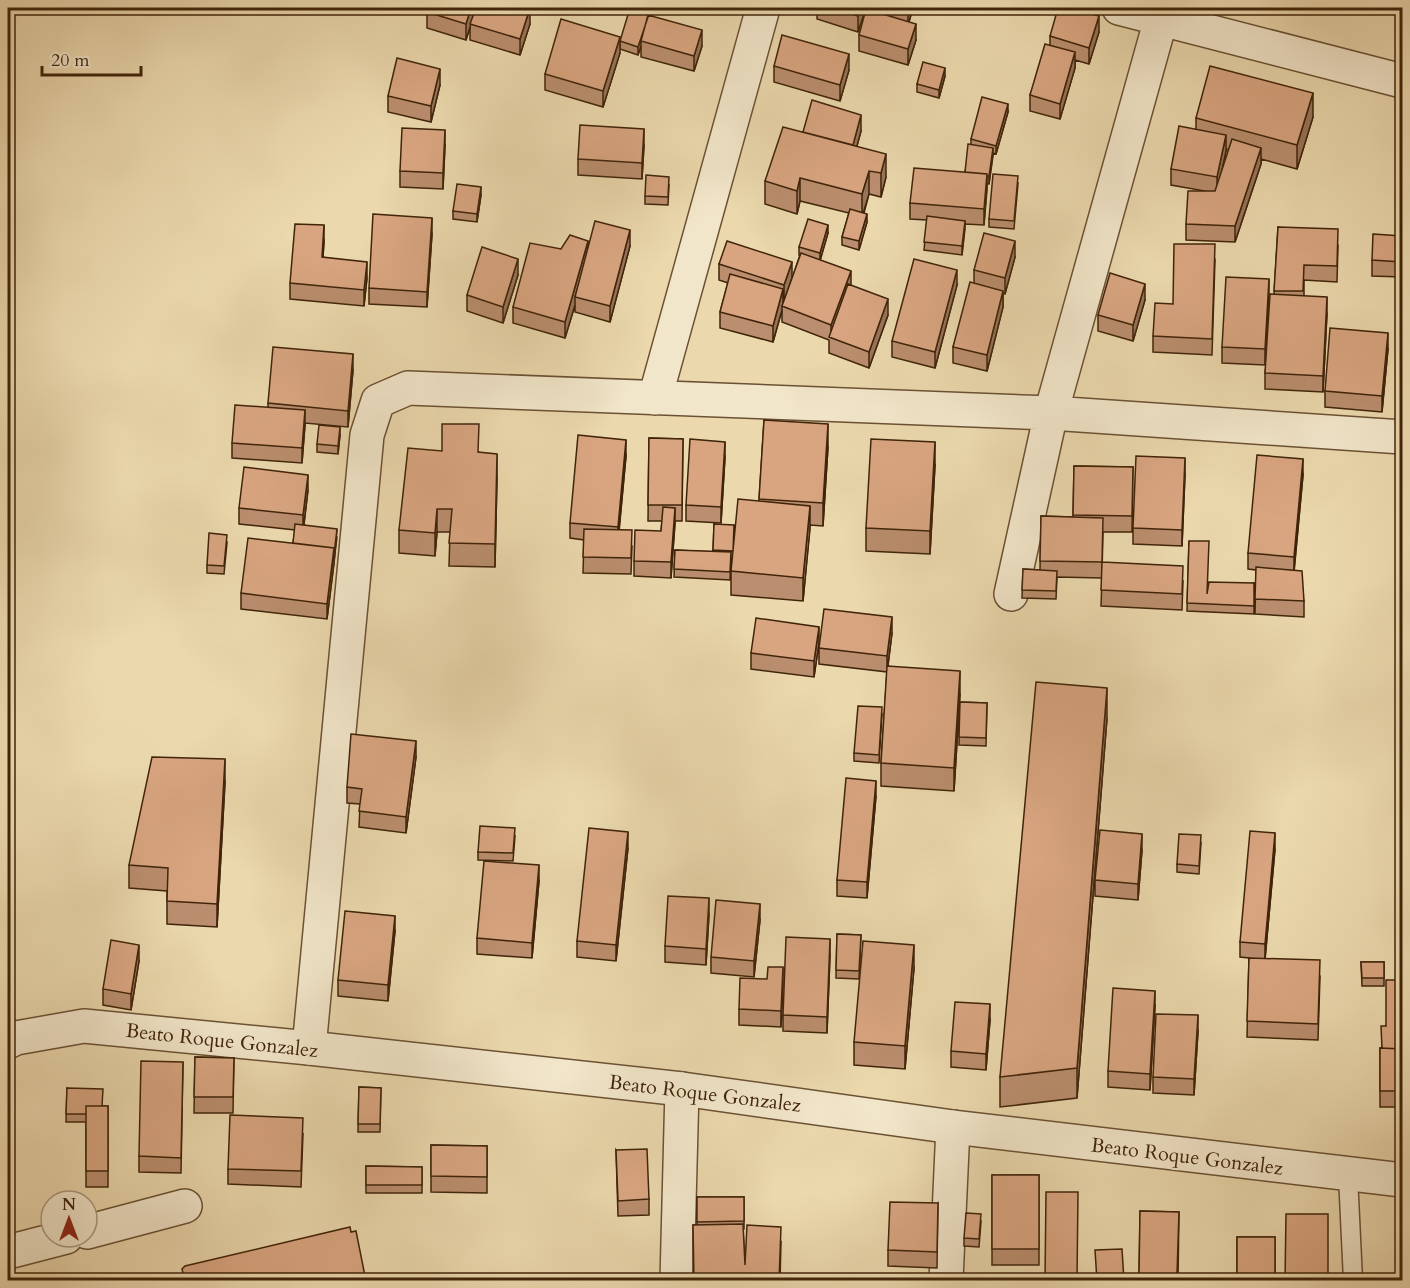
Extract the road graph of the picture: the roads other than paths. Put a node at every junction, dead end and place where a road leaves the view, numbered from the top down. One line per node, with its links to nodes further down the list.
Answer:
1 (763, 8): 5 (street)
2 (1119, 8): 3 (street)
3 (1162, 13): 4 (street); 6 (street)
4 (1402, 81)
5 (655, 398): 6 (street); 10 (street)
6 (1051, 413): 7 (street); 8 (street)
7 (1402, 437)
8 (1011, 594)
9 (8, 1042): 10 (street, Beato Roque Gonzalez)
10 (309, 1048): 11 (street, Beato Roque Gonzalez)
11 (682, 1089): 12 (street, Beato Roque Gonzalez); 19 (street)
12 (953, 1127): 13 (street, Beato Roque Gonzalez); 20 (street)
13 (1348, 1176): 14 (street, Beato Roque Gonzalez); 21 (lane)
14 (1402, 1180)
15 (185, 1206): 16 (street)
16 (99, 1229)
17 (39, 1244): 18 (street)
18 (8, 1252)
19 (677, 1281)
20 (946, 1281)
21 (1353, 1281)

